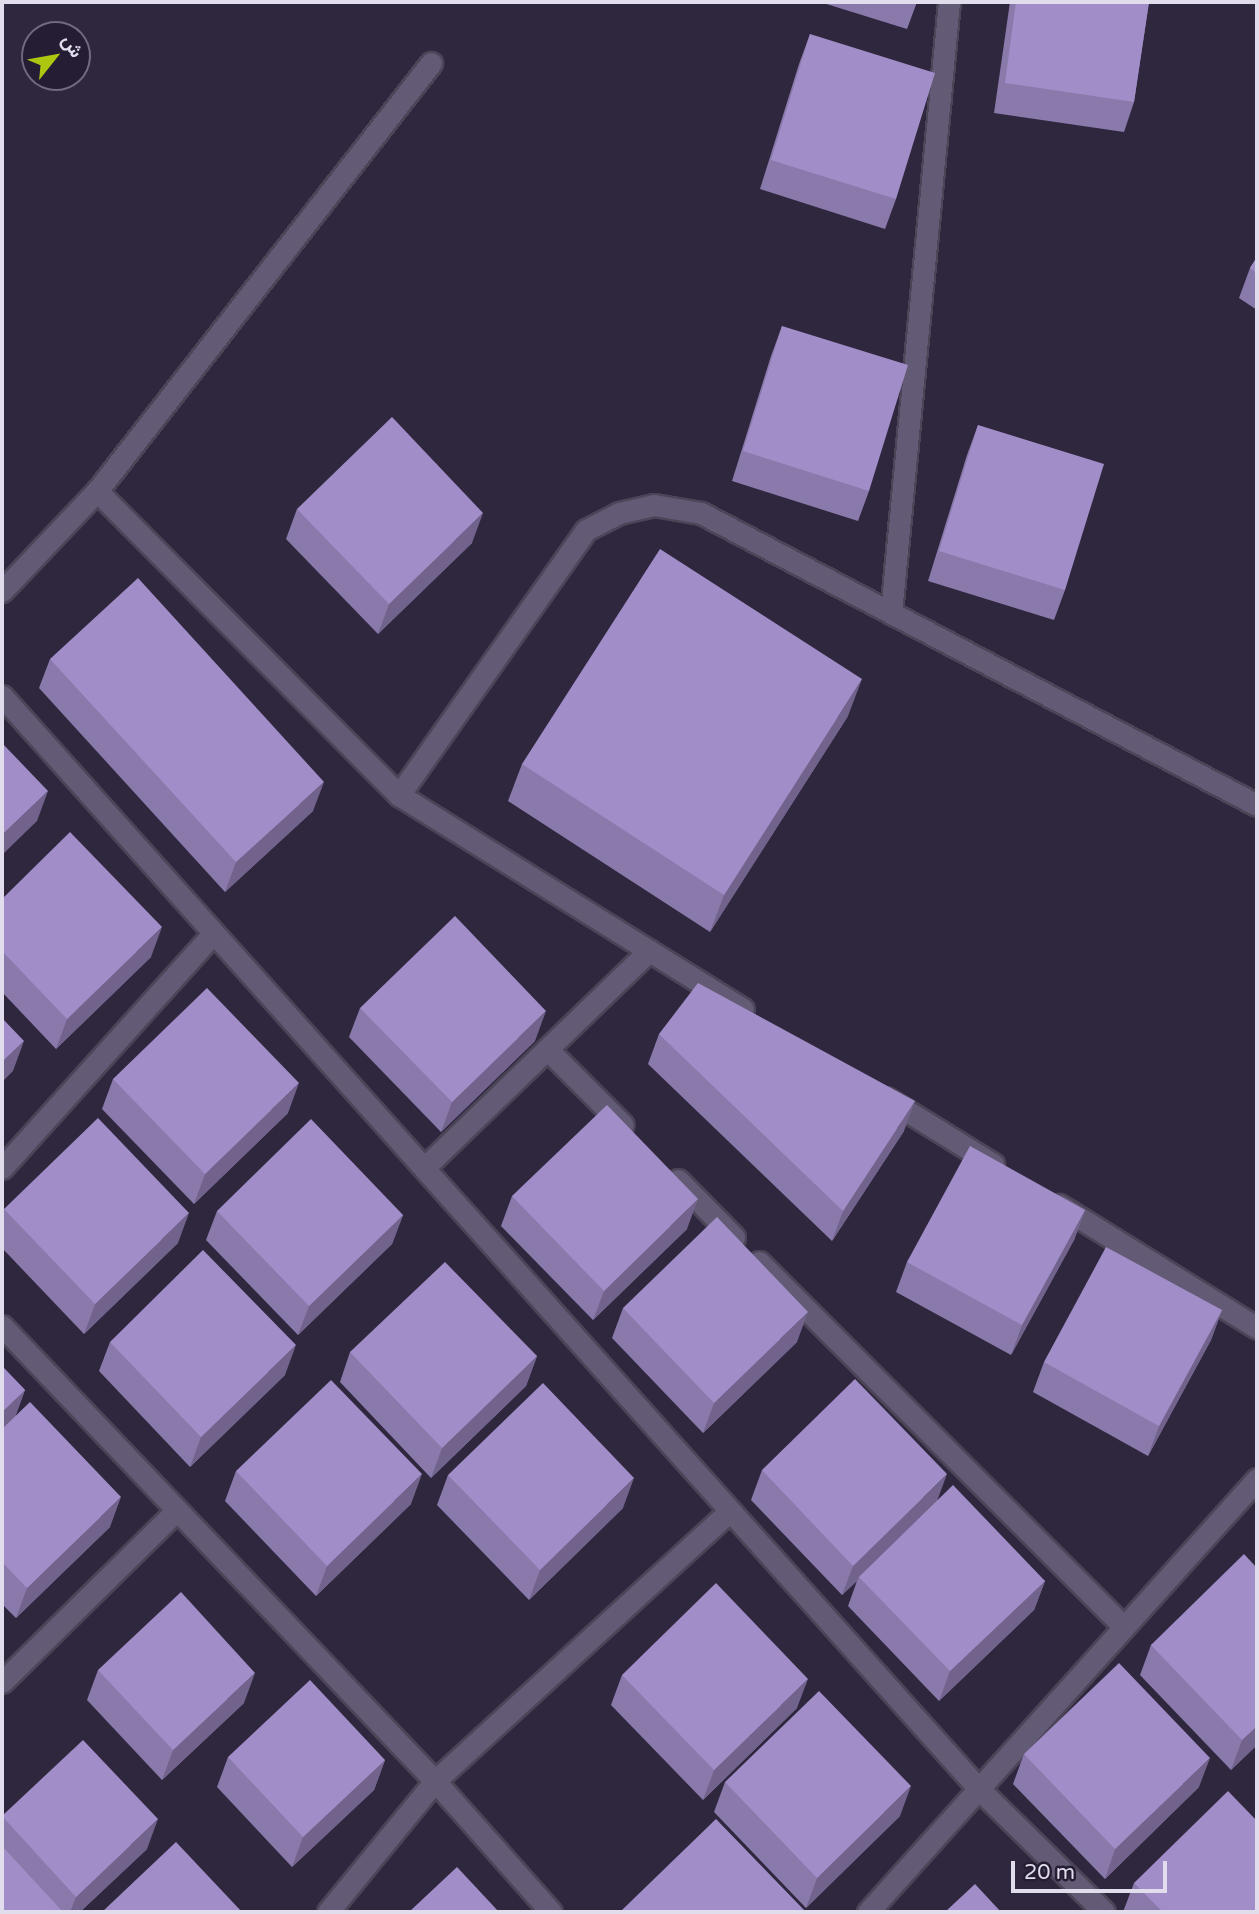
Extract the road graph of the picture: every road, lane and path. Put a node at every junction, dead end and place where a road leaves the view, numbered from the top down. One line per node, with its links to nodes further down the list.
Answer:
1 (949, 2): 5 (street)
2 (431, 63): 3 (street)
3 (97, 491): 4 (street); 7 (street)
4 (2, 591)
5 (891, 613): 7 (street); 8 (street)
6 (2, 695): 9 (street)
7 (398, 795): 10 (street)
8 (1257, 805)
9 (213, 934): 16 (street); 17 (street)
10 (649, 951): 11 (street); 12 (street)
11 (766, 1024)
12 (547, 1049): 14 (street); 17 (street)
13 (871, 1089): 18 (street)
14 (635, 1138)
15 (664, 1167): 25 (street)
16 (2, 1168)
17 (424, 1168): 24 (street)
18 (1012, 1176)
19 (1035, 1190): 21 (street)
20 (2, 1326): 23 (street)
21 (1257, 1328)
22 (1257, 1479): 25 (street)
23 (176, 1511): 26 (street); 27 (street)
24 (730, 1511): 27 (street); 28 (street)
25 (1124, 1627): 28 (street)
26 (2, 1682)
27 (435, 1781): 29 (street); 30 (street)
28 (979, 1789): 31 (street); 32 (street)
29 (328, 1912)
30 (551, 1912)
31 (868, 1912)
32 (1104, 1912)

